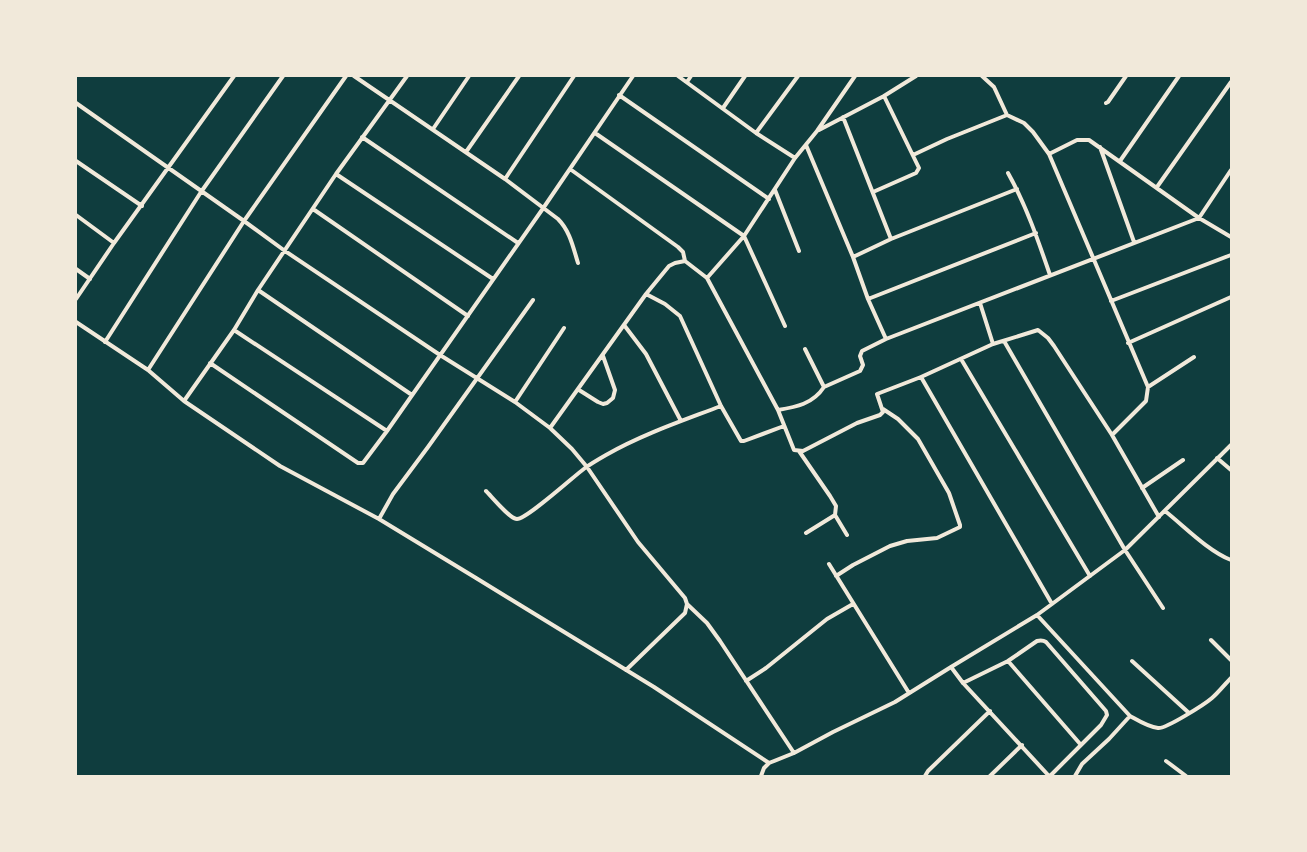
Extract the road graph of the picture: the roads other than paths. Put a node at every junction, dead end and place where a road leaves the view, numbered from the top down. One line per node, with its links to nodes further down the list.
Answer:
1 (234, 76): 42 (street)
2 (283, 76): 51 (street)
3 (346, 76): 59 (street)
4 (354, 76): 23 (street)
5 (407, 76): 23 (street)
6 (469, 76): 29 (street)
7 (519, 76): 36 (street)
8 (574, 76): 47 (street)
9 (633, 76): 21 (street)
10 (678, 76): 19 (street)
11 (691, 76): 19 (street)
12 (745, 76): 26 (street)
13 (798, 76): 32 (street)
14 (855, 76): 30 (street)
15 (916, 76): 22 (street)
16 (982, 76): 27 (street)
17 (1126, 76): 25 (street)
18 (1179, 76): 41 (street)
19 (687, 82): 26 (street)
20 (1231, 82): 48 (street)
21 (619, 95): 31 (street); 53 (street)
22 (884, 96): 28 (street); 38 (street)
23 (389, 99): 29 (street); 33 (street)
24 (76, 103): 42 (street)
25 (1106, 104)
26 (723, 108): 32 (street)
27 (1007, 115): 37 (street); 38 (street)
28 (843, 117): 30 (street); 52 (street)
29 (433, 129): 36 (street)
30 (817, 131): 34 (street)
31 (595, 133): 43 (street); 61 (street)
32 (756, 133): 39 (street)
33 (362, 137): 46 (street); 66 (street)
34 (806, 145): 39 (street); 70 (street)
35 (1100, 147): 37 (street); 41 (street); 64 (street)
36 (466, 152): 47 (street)
37 (1049, 154): 71 (street)
38 (913, 155): 52 (street)
39 (796, 158): 50 (street)
40 (76, 161): 54 (street)
41 (1120, 161): 48 (street)
42 (167, 168): 51 (street); 54 (street)
43 (570, 169): 55 (street); 72 (street)
44 (1231, 170): 58 (street)
45 (1008, 173): 49 (street)
46 (336, 174): 56 (street); 78 (street)
47 (505, 179): 55 (street)
48 (1157, 187): 58 (street)
49 (1017, 189): 60 (street); 63 (street)
50 (775, 190): 53 (street); 68 (street)
51 (201, 192): 59 (street); 95 (street)
52 (873, 192): 63 (street)
53 (769, 199): 61 (street)
54 (142, 206): 65 (street)
55 (544, 207): 66 (street); 73 (street)
56 (313, 208): 67 (street); 87 (street)
57 (76, 215): 65 (street)
58 (1199, 218): 62 (street); 64 (street)
59 (244, 221): 67 (street); 104 (street)
60 (1036, 233): 75 (street); 82 (street)
61 (744, 236): 76 (street); 90 (street)
62 (1231, 237)
63 (891, 239): 70 (street)
64 (1134, 242): 71 (street)
65 (114, 243): 77 (street)
66 (518, 243): 78 (street)
67 (284, 251): 79 (street); 99 (street)
68 (799, 251)
69 (1231, 255): 85 (street)
70 (853, 257): 82 (street)
71 (1094, 258): 75 (street); 85 (street)
72 (686, 261): 76 (street); 80 (street)
73 (578, 263)
74 (76, 269): 77 (street)
75 (1050, 275): 86 (street)
76 (707, 278): 115 (street)
77 (90, 279): 83 (street)
78 (493, 279): 87 (street)
79 (258, 290): 92 (street); 110 (street)
80 (646, 294): 89 (street); 113 (street)
81 (1231, 297): 96 (street)
82 (868, 299): 93 (street)
83 (76, 300)
84 (533, 300): 106 (street)
85 (1111, 301): 96 (street)
86 (980, 303): 93 (street); 97 (street)
87 (468, 316): 99 (street)
88 (76, 322): 95 (street)
89 (624, 325): 100 (street); 116 (street)
90 (785, 326)
91 (564, 328): 112 (street)
92 (234, 330): 103 (street); 119 (street)
93 (886, 339): 107 (street)
94 (1004, 341): 97 (street); 120 (street); 135 (street)
95 (105, 342): 104 (street)
96 (1128, 343): 108 (street)
97 (993, 344): 102 (street)
98 (805, 349): 107 (street)
99 (440, 355): 106 (street); 110 (street)
100 (603, 356): 109 (street); 109 (street)
101 (1194, 358): 108 (street)
102 (960, 359): 105 (street); 139 (street)
103 (210, 363): 111 (street); 119 (street)
104 (148, 370): 111 (street)
105 (922, 377): 114 (street); 142 (street)
106 (478, 378): 112 (street); 132 (street)
107 (824, 387): 115 (street)
108 (1148, 387): 120 (street)
109 (579, 390): 118 (street)
110 (412, 395): 119 (street)
111 (184, 401): 132 (street)
112 (515, 402): 118 (street)
113 (721, 406): 116 (street); 117 (street)
114 (883, 409): 122 (street); 138 (street)
115 (778, 410): 117 (street)
116 (681, 421): 125 (street)
117 (784, 426): 122 (street)
118 (550, 428): 125 (street)
119 (387, 431)
120 (1112, 435): 127 (street)
121 (1231, 445): 123 (street)
122 (799, 452): 130 (street)
123 (1217, 458): 126 (street); 129 (street)
124 (1183, 460): 127 (street)
125 (587, 467): 128 (street); 140 (street)
126 (1231, 470)
127 (1142, 488): 131 (street)
128 (486, 491)
129 (1165, 510): 131 (street); 136 (street)
130 (835, 515): 133 (street); 134 (street)
131 (1159, 517): 135 (street)
132 (378, 519): 150 (street)
133 (806, 533)
134 (847, 536)
135 (1125, 550): 139 (street); 143 (street)
136 (1231, 560)
137 (829, 564): 138 (street)
138 (836, 576): 141 (street)
139 (1090, 576): 142 (street)
140 (687, 604): 150 (street); 152 (street)
141 (853, 604): 152 (street); 154 (street)
142 (1052, 604): 144 (street)
143 (1163, 608)
144 (1037, 615): 149 (street); 157 (street)
145 (1211, 640): 146 (street)
146 (1231, 660)
147 (1008, 661): 153 (street); 159 (street); 159 (street)
148 (1132, 661): 156 (street)
149 (950, 666): 153 (street); 154 (street)
150 (626, 670): 162 (street)
151 (1231, 678): 156 (street)
152 (746, 682): 160 (street)
153 (963, 683): 155 (street)
154 (909, 693): 160 (street)
155 (990, 711): 158 (street); 164 (street)
156 (1189, 713): 157 (street)
157 (1130, 716): 167 (street)
158 (1022, 745): 165 (street); 166 (street)
159 (1081, 745): 166 (street)
160 (794, 753): 162 (street)
161 (1166, 761): 168 (street)
162 (769, 763): 163 (street)
163 (760, 776)
164 (925, 776)
165 (990, 776)
166 (1049, 776)
167 (1075, 776)
168 (1186, 776)

